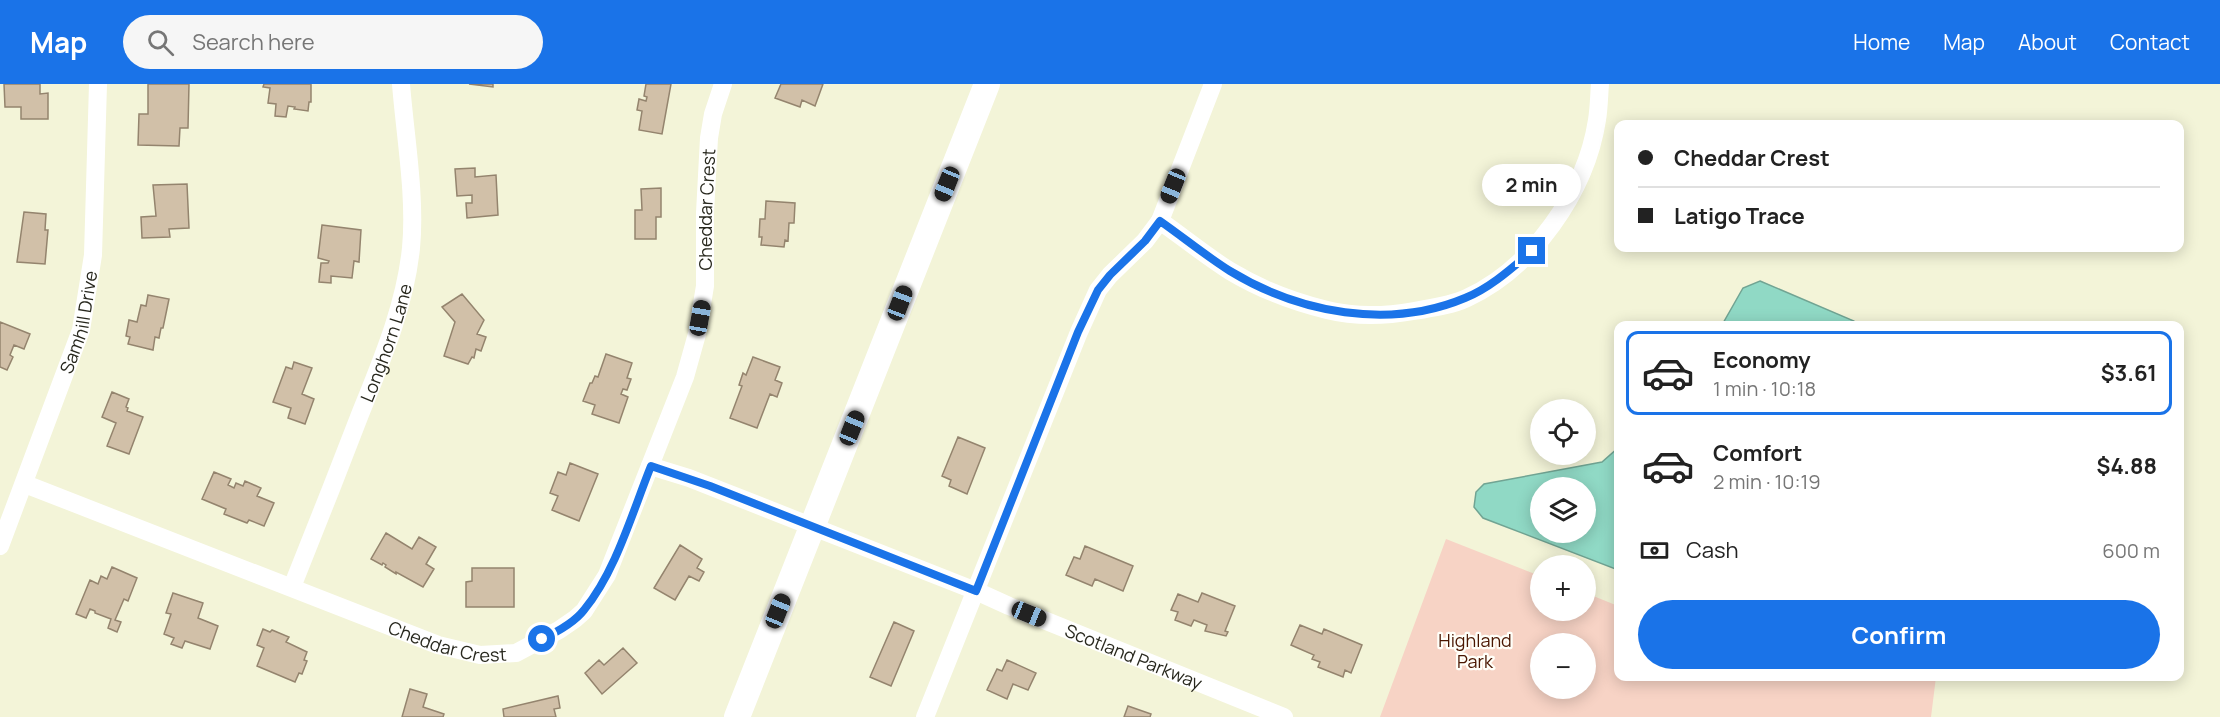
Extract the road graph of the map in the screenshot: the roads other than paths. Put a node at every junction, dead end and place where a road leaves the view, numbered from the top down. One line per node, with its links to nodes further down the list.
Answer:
1 (98, 84): 9 (street, Samhill Drive)
2 (400, 84): 12 (street, Longhorn Lane)
3 (723, 84): 8 (street, Cheddar Crest)
4 (987, 84): 10 (street)
5 (1214, 84): 7 (street)
6 (1600, 84): 7 (street)
7 (1160, 221): 13 (street)
8 (651, 466): 10 (street, Scotland Parkway); 12 (street, Cheddar Crest)
9 (25, 484): 11 (street, Samhill Drive); 12 (street, Cheddar Crest)
10 (812, 526): 13 (street, Scotland Parkway); 14 (street)
11 (0, 546)
12 (292, 587)
13 (976, 591): 15 (street); 16 (street, Scotland Parkway)
14 (737, 717)
15 (925, 717)
16 (1284, 717)

